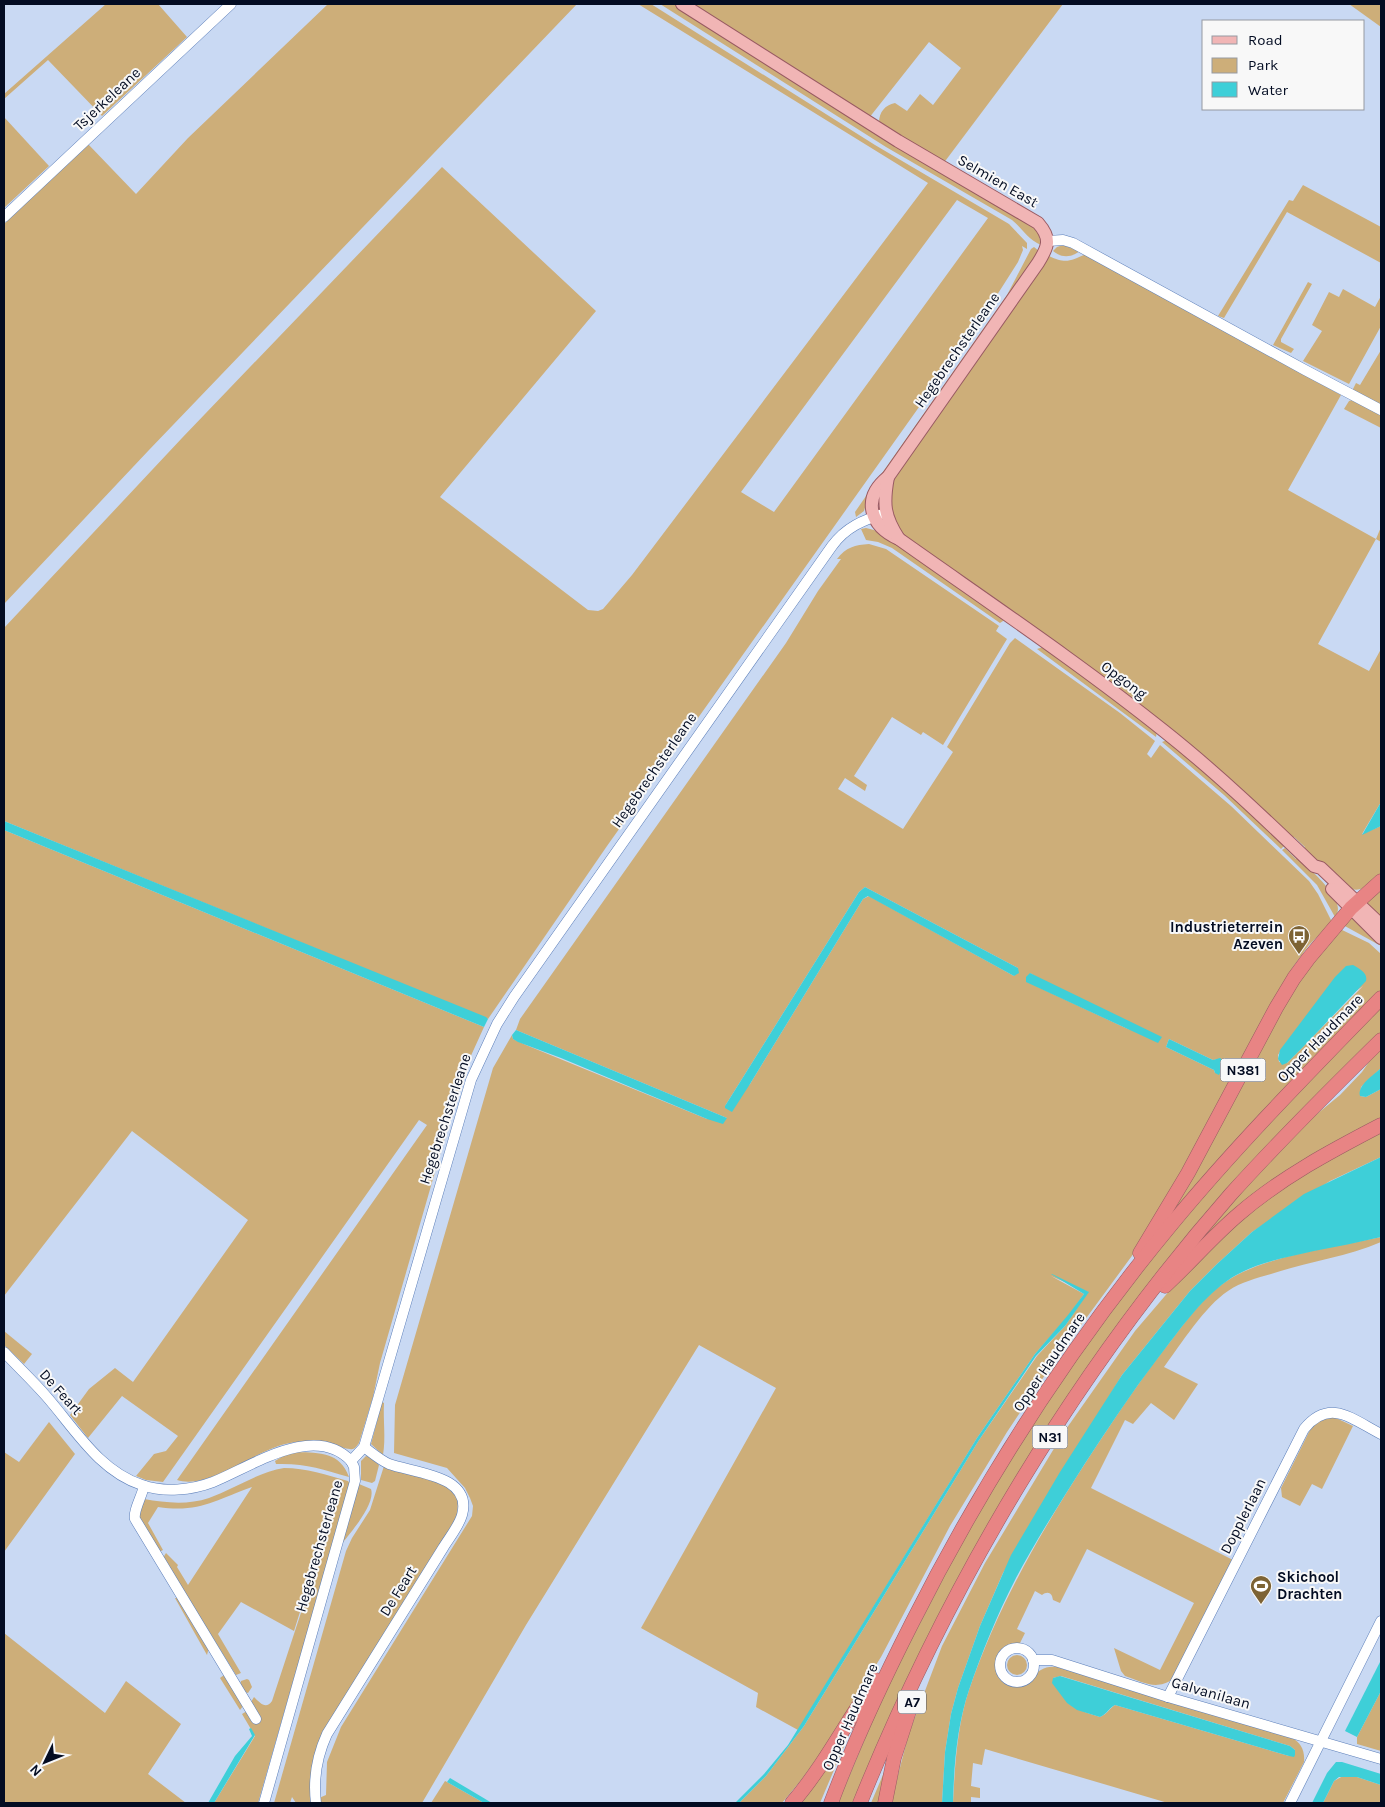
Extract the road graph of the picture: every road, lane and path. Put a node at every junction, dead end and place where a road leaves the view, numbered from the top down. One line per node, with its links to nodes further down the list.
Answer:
1 (231, 4): 3 (street, Tsjerkeleane)
2 (682, 4): 4 (main road, Selmien East)
3 (4, 216)
4 (1048, 241): 5 (street); 6 (main road, Hegebrechsterleane)
5 (1381, 410)
6 (880, 515): 8 (main road, Opgong); 18 (street, Hegebrechsterleane)
7 (1381, 881): 8 (highway, N381)
8 (1354, 904): 9 (main road, Opgong); 10 (main road, Opgong); 14 (highway, N381)
9 (1381, 925)
10 (1381, 938)
11 (1381, 998): 14 (highway, Opper Haudmare)
12 (1381, 1040): 15 (highway)
13 (1381, 1125): 15 (highway)
14 (1150, 1243): 22 (highway, Opper Haudmare / N31)
15 (1181, 1264): 23 (highway, N31)
16 (4, 1352): 20 (street, De Feart)
17 (1381, 1434): 25 (street, Dopplerlaan)
18 (364, 1447): 19 (street, Hegebrechsterleane); 30 (street, De Feart)
19 (351, 1461): 20 (street, De Feart); 29 (street, Hegebrechsterleane)
20 (144, 1486): 26 (street)
21 (1381, 1621): 27 (street)
22 (900, 1646): 31 (highway, N31); 32 (highway, Opper Haudmare / N31)
23 (930, 1647): 33 (highway, N31); 34 (highway, A7)
24 (1033, 1660): 25 (street, Galvanilaan)
25 (1168, 1697): 27 (street, Galvanilaan)
26 (256, 1719)
27 (1321, 1741): 28 (street, Galvanilaan); 35 (street)
28 (1381, 1759)
29 (264, 1803)
30 (316, 1803)
31 (792, 1803)
32 (831, 1803)
33 (860, 1803)
34 (885, 1803)
35 (1290, 1803)

